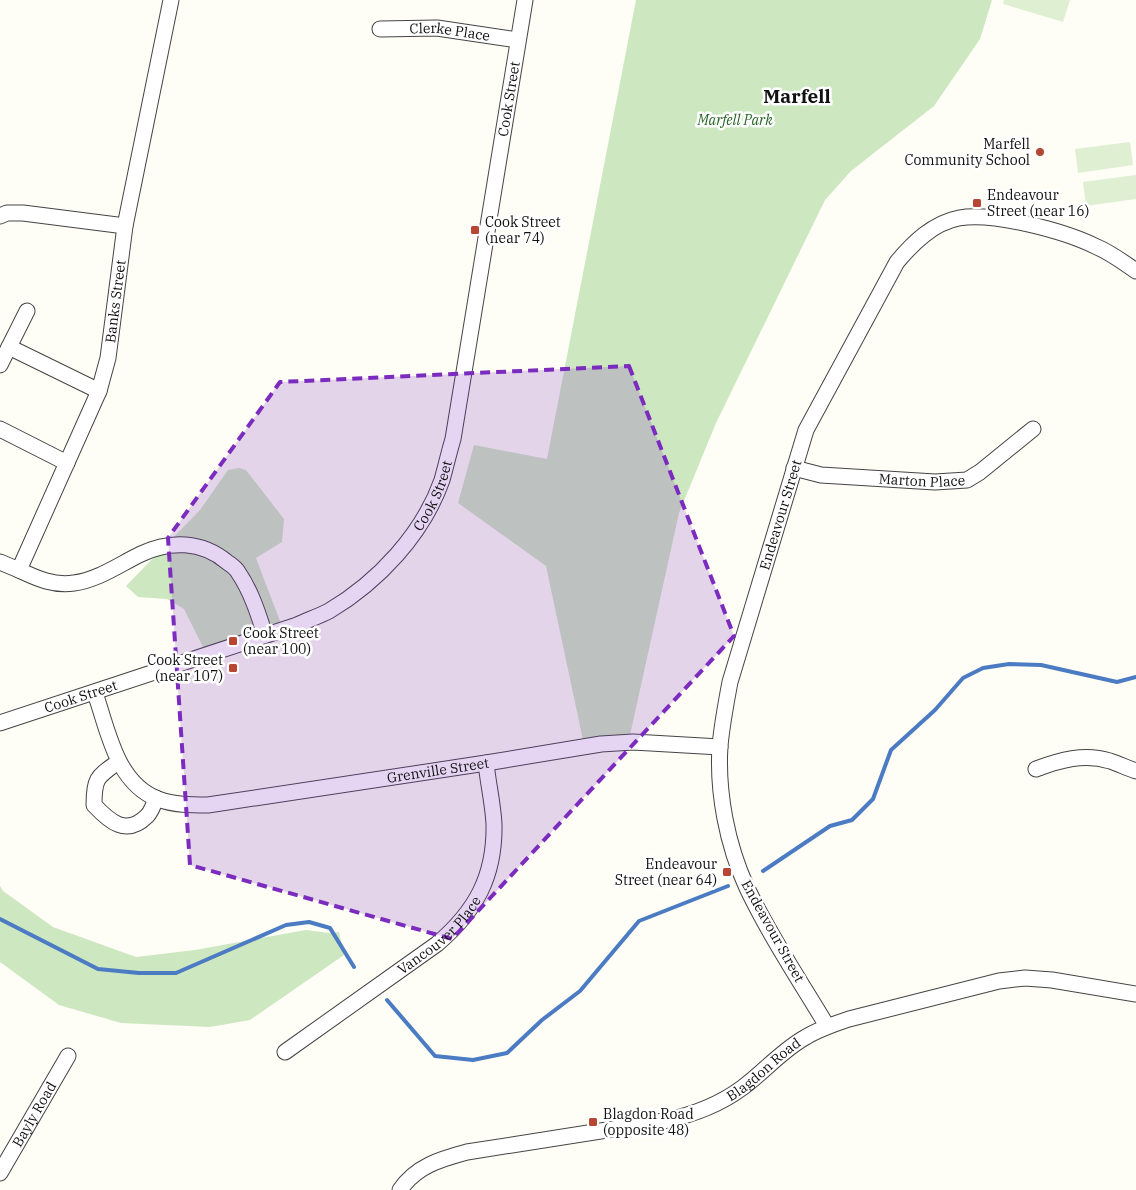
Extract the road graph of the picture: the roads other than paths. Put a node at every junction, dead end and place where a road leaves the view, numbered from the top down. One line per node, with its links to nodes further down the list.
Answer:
1 (171, 0): 6 (street, Banks Street)
2 (525, 0): 4 (street, Cook Street)
3 (380, 29): 4 (street, Clerke Place)
4 (518, 40): 18 (street, Cook Street)
5 (0, 216): 6 (street)
6 (125, 226): 11 (street, Banks Street)
7 (1136, 271): 15 (street, Endeavour Street)
8 (27, 311): 9 (street)
9 (9, 347): 10 (street); 11 (street)
10 (0, 365)
11 (99, 391): 14 (street, Banks Street)
12 (0, 428): 14 (street)
13 (1033, 430): 15 (street, Marton Place)
14 (67, 463): 17 (street, Banks Street)
15 (794, 468): 21 (street, Endeavour Street)
16 (0, 562): 17 (street)
17 (19, 570): 18 (street)
18 (265, 635): 19 (street, Cook Street)
19 (95, 693): 20 (street, Cook Street); 22 (street, Grenville Street)
20 (0, 723)
21 (720, 747): 23 (street, Grenville Street); 28 (street, Endeavour Street)
22 (118, 762): 26 (street, Grenville Street); 26 (street)
23 (486, 763): 26 (street, Grenville Street); 29 (street, Vancouver Place)
24 (1036, 768): 25 (street)
25 (1136, 771)
26 (156, 798)
27 (1136, 994): 28 (street, Blagdon Road)
28 (827, 1026): 33 (street, Blagdon Road)
29 (285, 1052)
30 (68, 1056): 31 (street, Bayly Road)
31 (6, 1148): 32 (street, Bayly Road)
32 (0, 1173)
33 (400, 1190)

